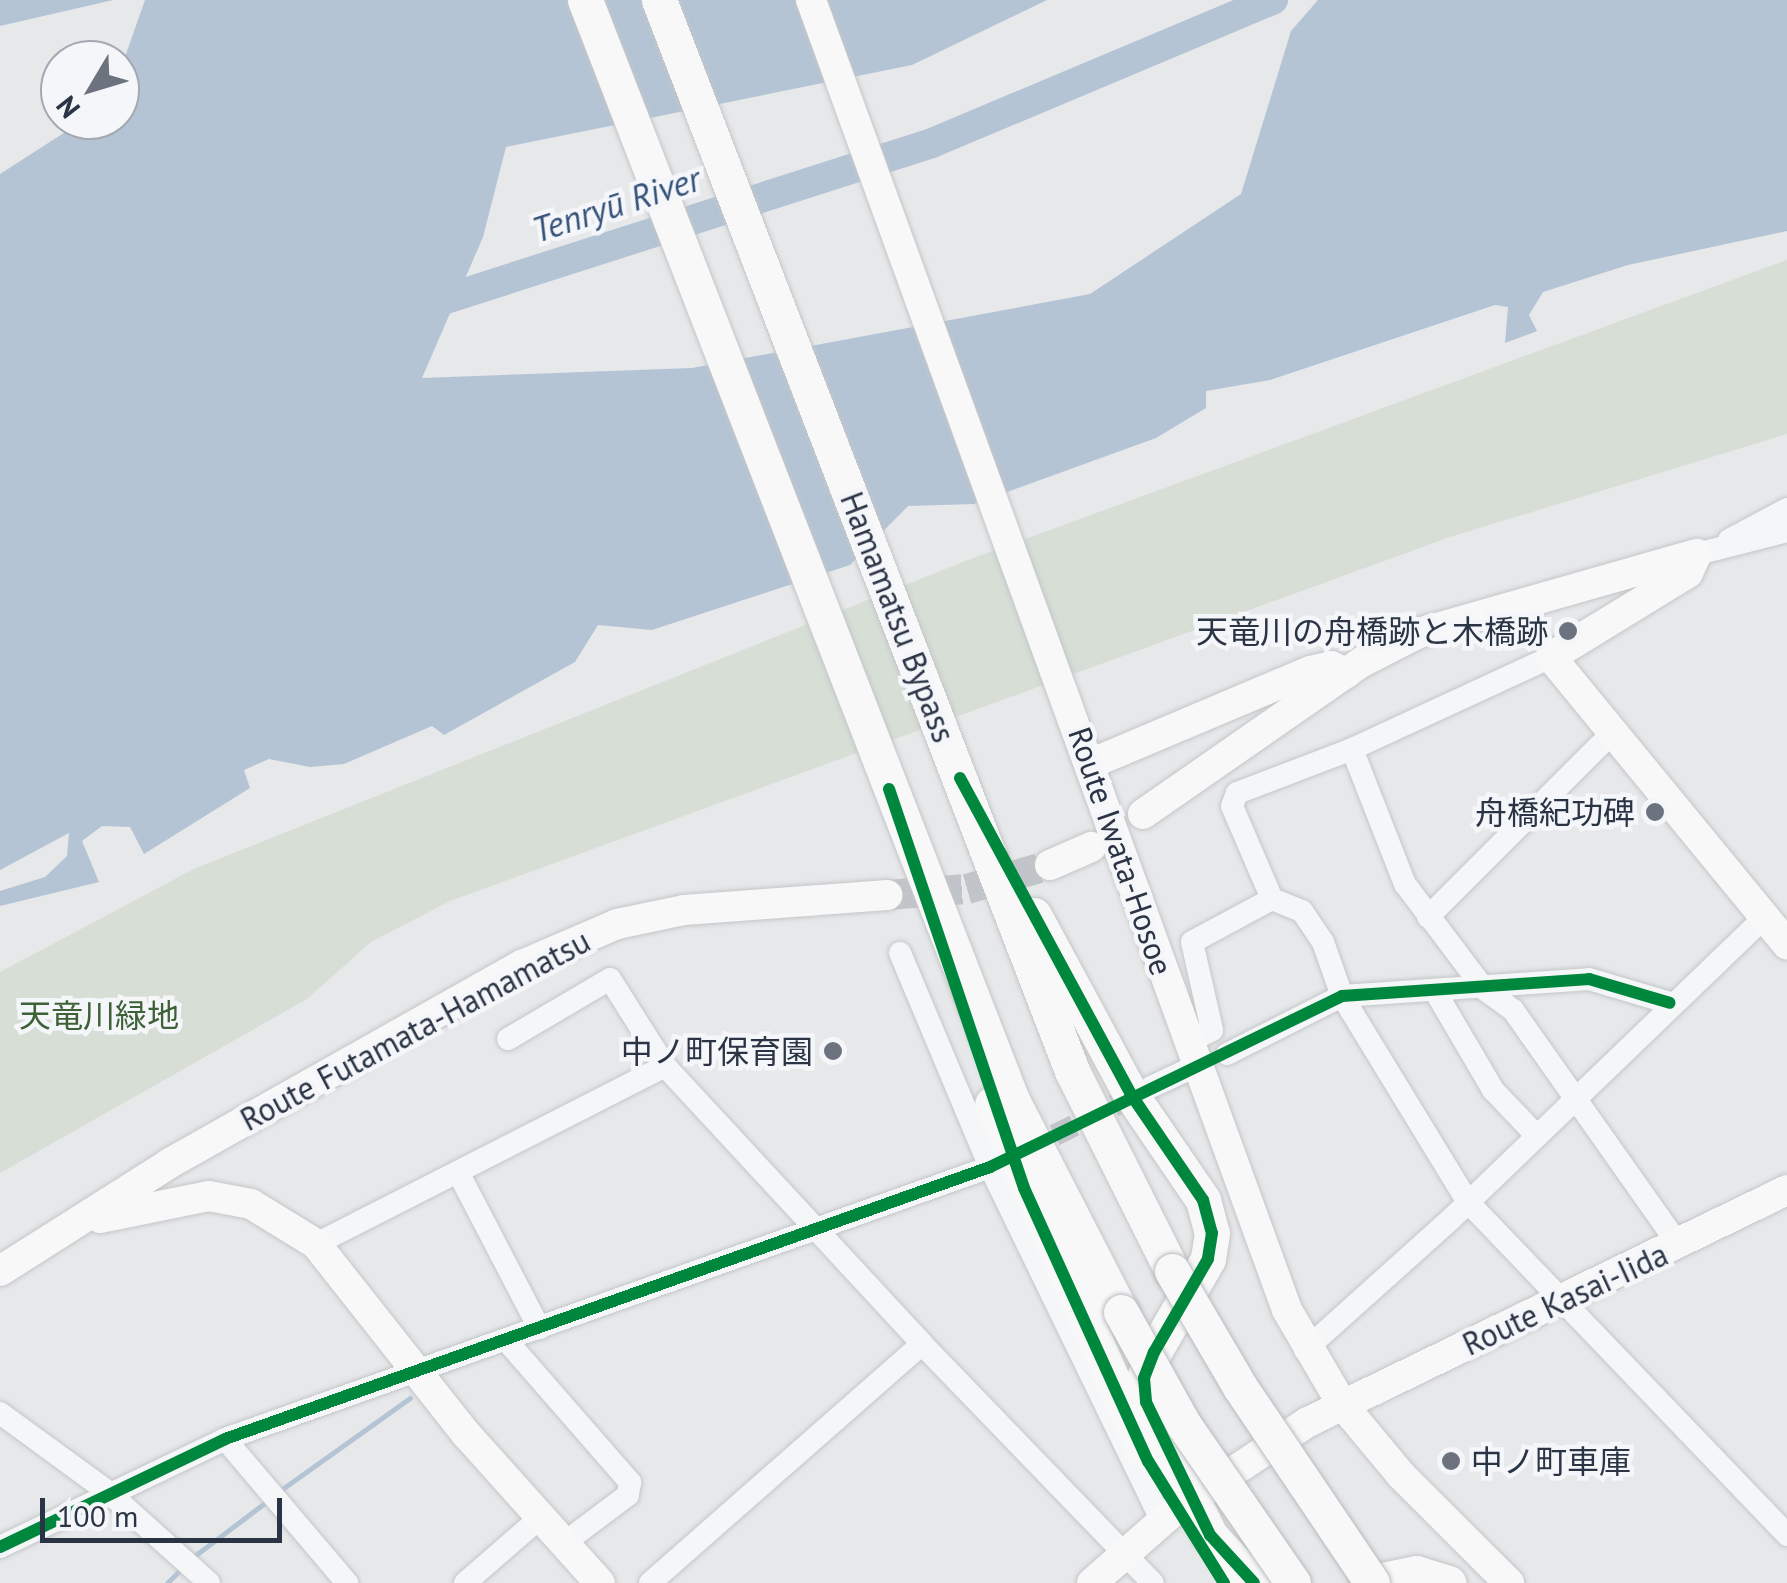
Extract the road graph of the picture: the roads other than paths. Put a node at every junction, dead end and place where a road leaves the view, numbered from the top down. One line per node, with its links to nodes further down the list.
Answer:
1 (585, 0): 13 (highway)
2 (659, 0): 12 (highway, Hamamatsu Bypass)
3 (811, 0): 11 (main road, Route Iwata-Hosoe)
4 (1787, 508): 6 (street)
5 (1787, 531): 6 (street)
6 (1707, 552): 7 (main road); 8 (main road)
7 (1552, 657): 9 (main road); 10 (street)
8 (1346, 673): 11 (main road); 14 (main road)
9 (1614, 732): 19 (street); 20 (main road)
10 (1352, 749): 18 (street); 19 (street)
11 (1090, 764): 29 (main road, Route Iwata-Hosoe)
12 (960, 778): 53 (highway); 69 (highway, Hamamatsu Bypass, bridge)
13 (889, 790): 53 (highway); 68 (highway, bridge)
14 (1144, 814)
15 (1090, 847): 16 (main road)
16 (1050, 865)
17 (887, 895): 38 (main road, Route Futamata-Hamamatsu)
18 (1272, 899): 25 (street); 29 (street)
19 (1428, 916): 23 (street)
20 (1766, 916): 21 (main road); 26 (street)
21 (1787, 944)
22 (900, 953): 34 (street)
23 (1484, 989): 24 (street); 26 (street); 32 (street)
24 (1436, 991): 25 (street); 33 (street)
25 (1342, 996): 28 (street); 37 (street)
26 (1670, 1003): 32 (street)
27 (508, 1038): 30 (street)
28 (1226, 1054)
29 (1187, 1057): 31 (street); 47 (main road, Route Iwata-Hosoe)
30 (665, 1066): 35 (street); 39 (street)
31 (1152, 1088)
32 (1573, 1097): 33 (street); 41 (street)
33 (1535, 1134): 37 (street)
34 (990, 1167): 39 (street); 53 (street)
35 (459, 1174): 40 (street); 44 (street)
36 (1787, 1190): 41 (main road, Route Kasai-Iida)
37 (1467, 1201): 43 (street); 47 (street)
38 (87, 1221): 40 (main road, Route Futamata-Hamamatsu); 42 (main road, Route Futamata-Hamamatsu)
39 (817, 1230): 44 (street); 46 (street)
40 (316, 1244): 48 (main road, Route Futamata-Hamamatsu)
41 (1679, 1245): 43 (main road, Route Kasai-Iida)
42 (0, 1272)
43 (1564, 1304): 49 (main road, Route Kasai-Iida); 55 (street)
44 (540, 1328): 45 (street)
45 (506, 1340): 48 (street); 56 (street)
46 (922, 1344): 58 (street); 63 (street)
47 (1305, 1350): 49 (main road, Route Iwata-Hosoe)
48 (416, 1372): 51 (street); 54 (main road, Route Futamata-Hamamatsu)
49 (1342, 1404): 53 (main road); 71 (main road, Route Iwata-Hosoe)
50 (0, 1413): 52 (street)
51 (224, 1439): 52 (street); 60 (street)
52 (107, 1491): 57 (street); 59 (street)
53 (1175, 1511): 58 (main road); 66 (highway); 67 (highway)
54 (541, 1517): 56 (main road, Route Futamata-Hamamatsu); 61 (street)
55 (1787, 1535)
56 (564, 1543): 62 (main road, Route Futamata-Hamamatsu)
57 (0, 1547)
58 (1123, 1555): 64 (main road); 65 (street)
59 (208, 1583)
60 (347, 1583)
61 (465, 1583)
62 (600, 1583)
63 (650, 1583)
64 (1092, 1583)
65 (1153, 1583)
66 (1224, 1583)
67 (1254, 1583)
68 (1293, 1583)
69 (1369, 1583): 70 (highway)
70 (1448, 1583)
71 (1509, 1583)

